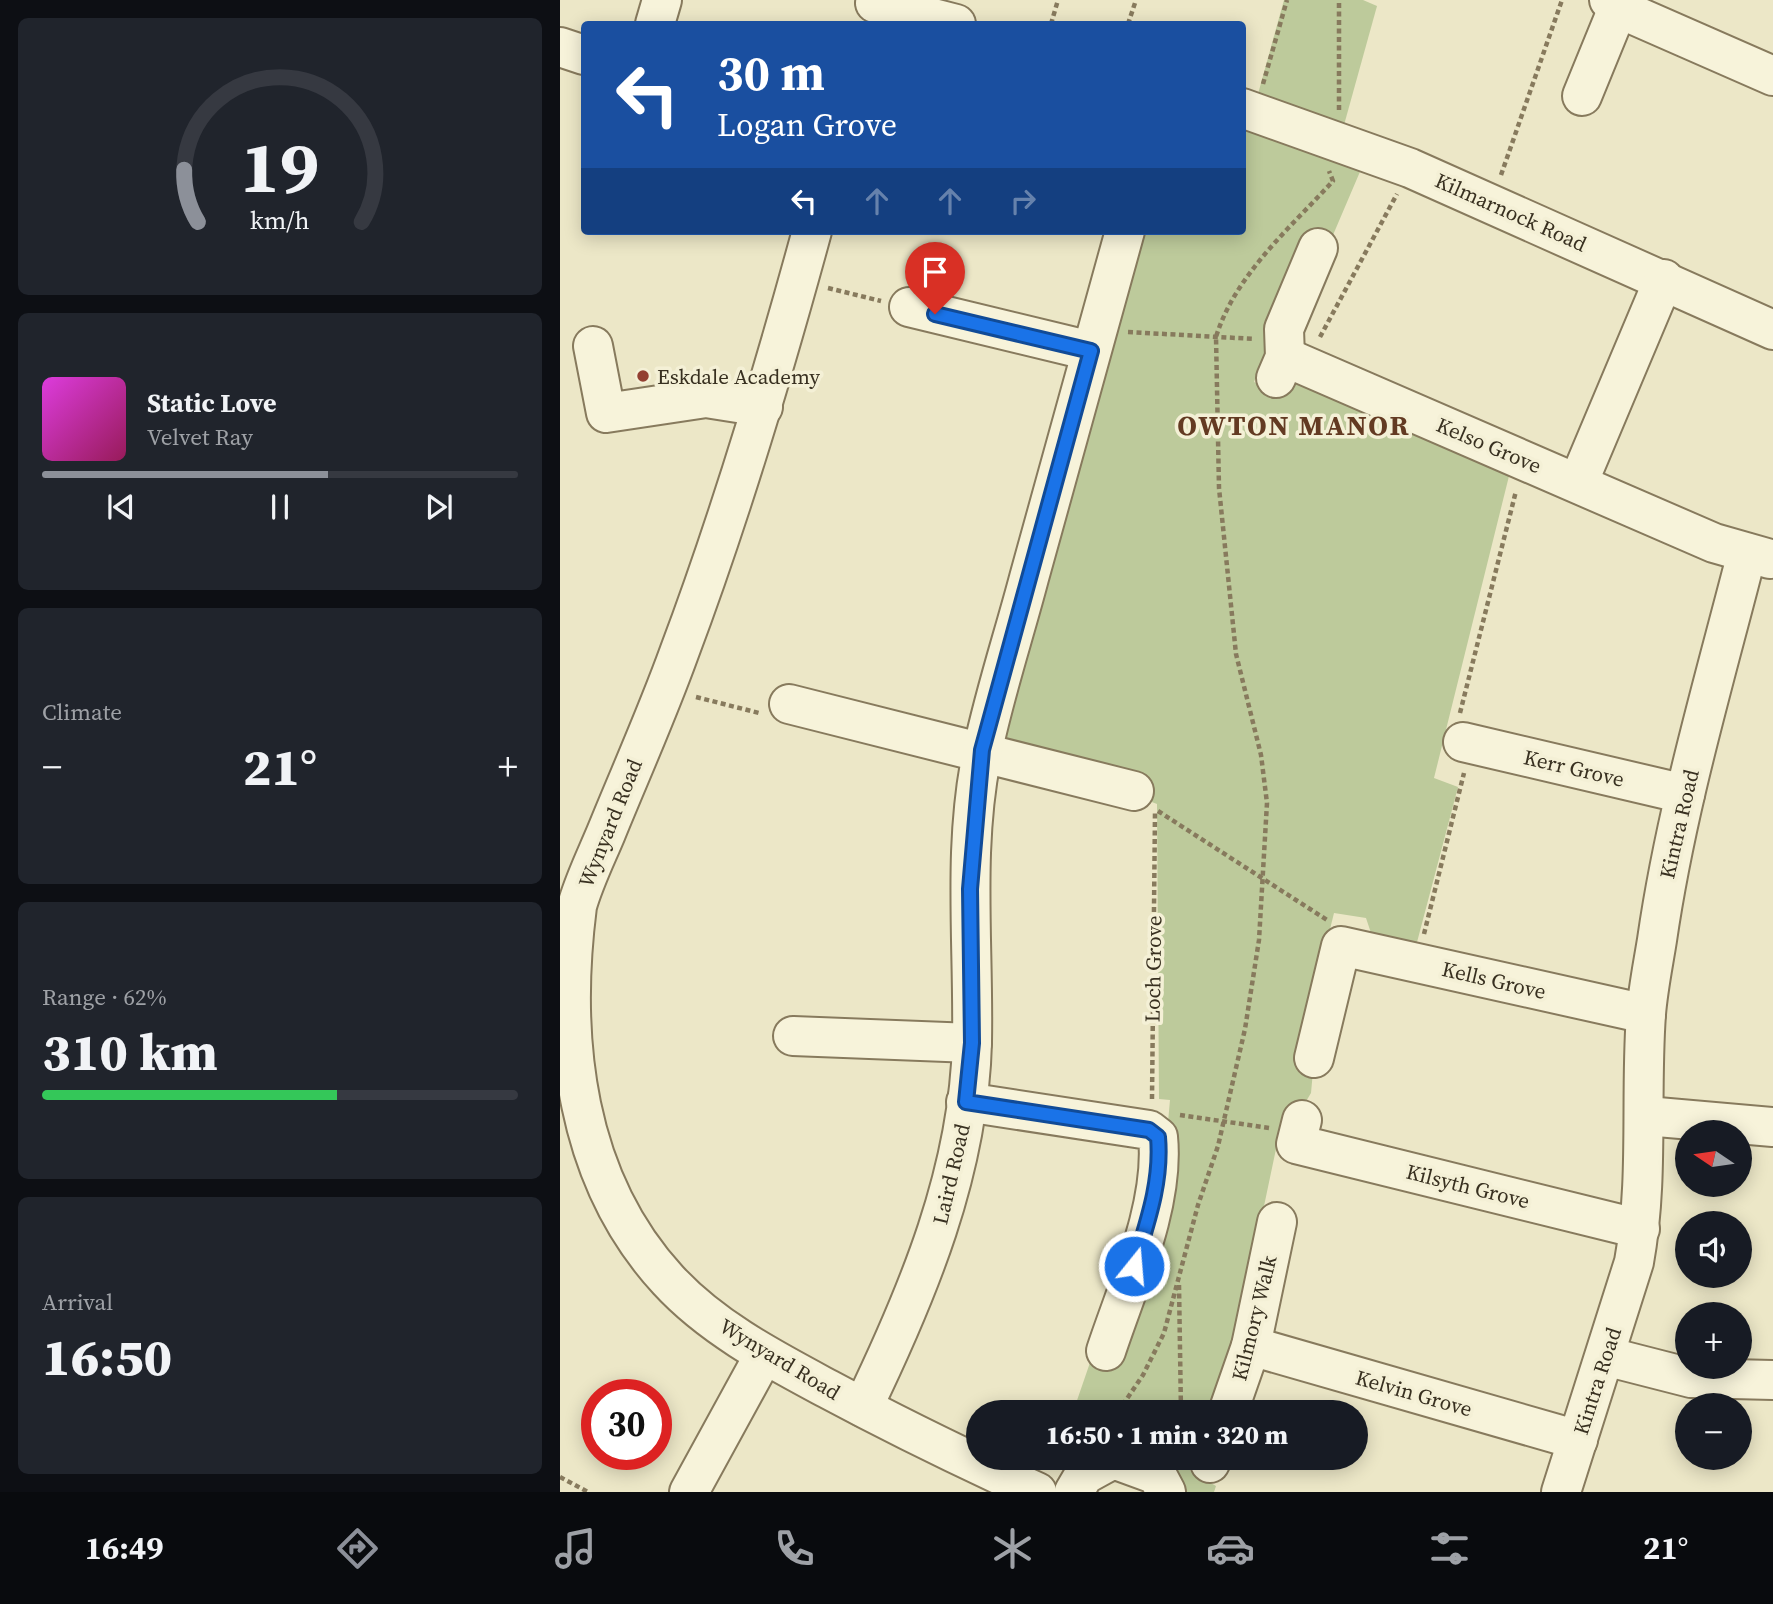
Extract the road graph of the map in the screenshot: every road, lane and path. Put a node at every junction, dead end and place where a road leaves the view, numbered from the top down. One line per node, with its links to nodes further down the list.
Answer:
1 (662, 0): 9 (street)
2 (1058, 0): 11 (path)
3 (1136, 0): 12 (path)
4 (1287, 0): 17 (path)
5 (1339, 0): 18 (path)
6 (1562, 0): 19 (path)
7 (1613, 4): 15 (street); 16 (street)
8 (874, 9): 10 (street)
9 (656, 21)
10 (940, 21)
11 (1052, 21)
12 (1129, 21)
13 (560, 47): 14 (street)
14 (581, 54)
15 (1773, 76)
16 (1582, 96)
17 (1248, 110): 18 (street, Kilmarnock Road)
18 (1329, 137): 24 (street, Kilmarnock Road); 28 (path)
19 (1500, 176)
20 (1403, 184): 31 (path)
21 (811, 235): 25 (street, Wynyard Road)
22 (1124, 235): 29 (street, Laird Road)
23 (1318, 248): 31 (street)
24 (1664, 279): 27 (street, Kilmarnock Road); 34 (street)
25 (798, 281): 26 (path); 32 (street, Wynyard Road)
26 (909, 307): 29 (street)
27 (1773, 330)
28 (1216, 337): 29 (path); 31 (path); 42 (path)
29 (1094, 341): 39 (street, Laird Road)
30 (593, 346): 32 (street)
31 (1291, 354): 33 (street, Kelso Grove)
32 (762, 407): 36 (street, Wynyard Road)
33 (1524, 460): 34 (street, Kelso Grove); 38 (path)
34 (1578, 483): 35 (street, Kintra Road)
35 (1760, 556): 40 (street, Kintra Road)
36 (665, 689): 37 (path); 55 (street, Wynyard Road)
37 (788, 707): 39 (street)
38 (1467, 743): 40 (street, Kerr Grove); 44 (path)
39 (982, 750): 41 (street); 47 (street, Laird Road)
40 (1685, 794): 45 (street, Kintra Road)
41 (1144, 800): 42 (path); 51 (path, Loch Grove)
42 (1264, 880): 43 (path); 52 (path)
43 (1343, 938): 44 (street, Kells Grove); 48 (street)
44 (1417, 962): 45 (street, Kells Grove)
45 (1646, 1014): 50 (street, Kintra Road)
46 (793, 1037): 47 (street)
47 (972, 1043): 49 (street, Laird Road)
48 (1314, 1058)
49 (966, 1102): 51 (street); 67 (street, Laird Road)
50 (1646, 1116): 53 (street); 57 (street, Kintra Road)
51 (1150, 1121): 52 (path); 60 (street)
52 (1223, 1121): 54 (path); 58 (path)
53 (1773, 1127)
54 (1297, 1140): 57 (street, Kilsyth Grove)
55 (571, 1146): 61 (street, Wynyard Road)
56 (1277, 1222): 59 (street, Kilmory Walk)
57 (1640, 1229): 62 (street, Kintra Road)
58 (1179, 1278): 64 (path); 65 (path)
59 (1251, 1346): 66 (street, Kilmory Walk); 68 (street, Kelvin Grove)
60 (1106, 1351)
61 (764, 1355): 67 (street, Wynyard Road); 71 (street)
62 (1605, 1356): 63 (street); 68 (street, Kintra Road)
63 (1773, 1380)
64 (1126, 1400)
65 (1181, 1400)
66 (1232, 1400)
67 (863, 1407): 72 (street, Wynyard Road)
68 (1578, 1440): 75 (street, Kintra Road)
69 (560, 1477): 70 (path)
70 (588, 1492)
71 (689, 1492)
72 (1037, 1492)
73 (1074, 1492): 74 (street)
74 (1166, 1492)
75 (1561, 1492)

